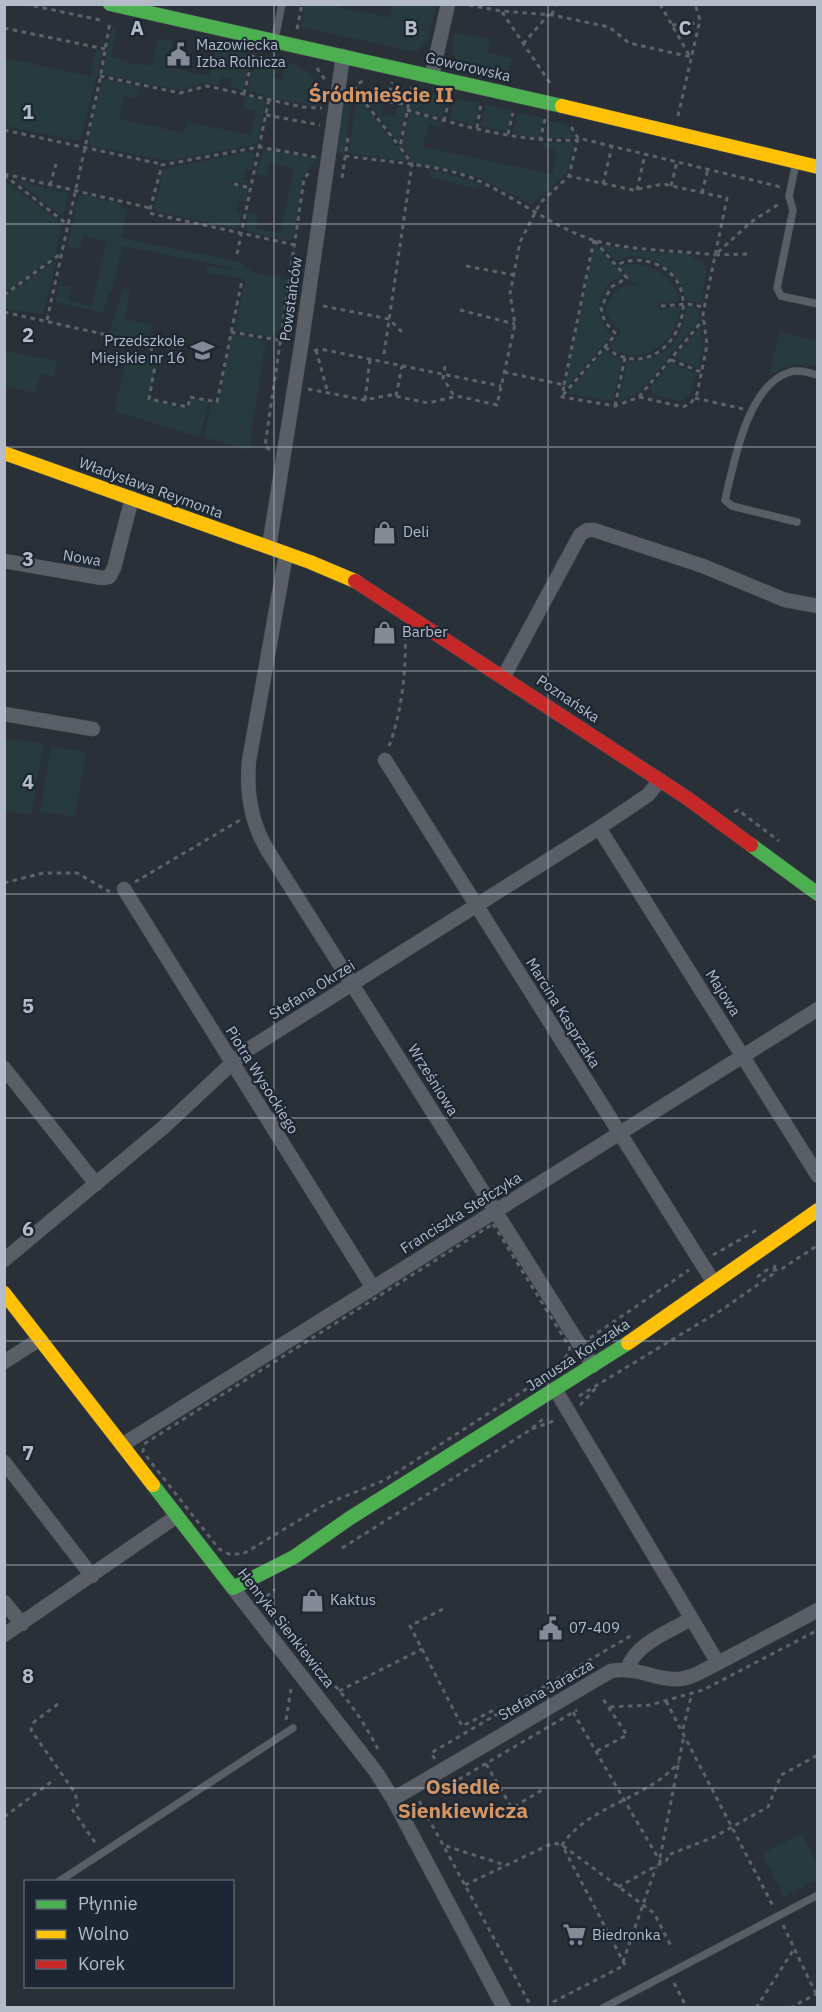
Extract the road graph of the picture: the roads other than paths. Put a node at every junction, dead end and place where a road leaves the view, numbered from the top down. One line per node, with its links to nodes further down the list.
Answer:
1 (110, 4): 4 (street, Goworowska)
2 (282, 4): 4 (lane)
3 (448, 4): 6 (street)
4 (274, 41): 5 (street, Goworowska)
5 (343, 56): 6 (street, Goworowska); 14 (street, Powstańców)
6 (432, 75): 7 (street, Goworowska)
7 (796, 162): 8 (street, Goworowska); 9 (lane)
8 (818, 167)
9 (818, 304)
10 (818, 375): 13 (lane)
11 (4, 453): 12 (street, Władysława Reymonta)
12 (132, 498): 14 (street, Władysława Reymonta); 16 (street, Nowa)
13 (797, 522)
14 (269, 547): 15 (street, Władysława Reymonta)
15 (286, 554): 18 (street, Poznańska); 27 (street, Wrześniowa)
16 (4, 561)
17 (818, 606): 18 (street)
18 (504, 676): 22 (street, Poznańska)
19 (4, 714): 20 (street)
20 (93, 729)
21 (386, 760): 26 (street, Marcina Kasprzaka)
22 (660, 780): 23 (street, Stefana Okrzei); 25 (street, Poznańska)
23 (599, 828): 26 (street, Stefana Okrzei); 29 (street, Majowa)
24 (124, 889): 30 (street, Piotra Wysockiego)
25 (818, 894)
26 (476, 906): 27 (street, Stefana Okrzei); 32 (street, Marcina Kasprzaka)
27 (353, 984): 30 (street, Stefana Okrzei); 36 (street, Wrześniowa)
28 (818, 1009): 29 (street, Franciszka Stefczyka)
29 (743, 1055): 32 (street, Franciszka Stefczyka); 33 (street, Majowa)
30 (232, 1063): 34 (street, Stefana Okrzei); 39 (street, Piotra Wysockiego)
31 (4, 1068): 34 (street)
32 (619, 1133): 36 (street, Franciszka Stefczyka); 38 (street, Marcina Kasprzaka)
33 (818, 1176)
34 (96, 1184): 37 (street, Stefana Okrzei)
35 (818, 1210): 38 (street, Janusza Korczaka)
36 (495, 1211): 39 (street, Franciszka Stefczyka); 43 (street, Wrześniowa)
37 (4, 1260)
38 (714, 1283): 43 (street, Janusza Korczaka)
39 (373, 1287): 45 (street, Franciszka Stefczyka)
40 (4, 1293): 41 (street, Henryka Sienkiewicza)
41 (40, 1339): 42 (street); 45 (street, Henryka Sienkiewicza)
42 (4, 1362)
43 (593, 1366): 44 (street, Janusza Korczaka)
44 (555, 1389): 49 (street, Janusza Korczaka); 52 (street)
45 (122, 1445): 47 (street, Henryka Sienkiewicza)
46 (4, 1462): 48 (street)
47 (177, 1515): 48 (street); 49 (street, Henryka Sienkiewicza)
48 (92, 1576): 53 (street)
49 (233, 1588): 58 (street, Henryka Sienkiewicza)
50 (4, 1602): 53 (street)
51 (818, 1610): 55 (street)
52 (691, 1619): 55 (street); 56 (street)
53 (22, 1624): 54 (street)
54 (4, 1635)
55 (718, 1663): 56 (street)
56 (628, 1668): 58 (street, Stefana Jaracza)
57 (293, 1728): 59 (lane)
58 (393, 1799): 61 (street, Henryka Sienkiewicza)
59 (60, 1880)
60 (818, 1894): 62 (lane)
61 (504, 2007)
62 (603, 2007)

